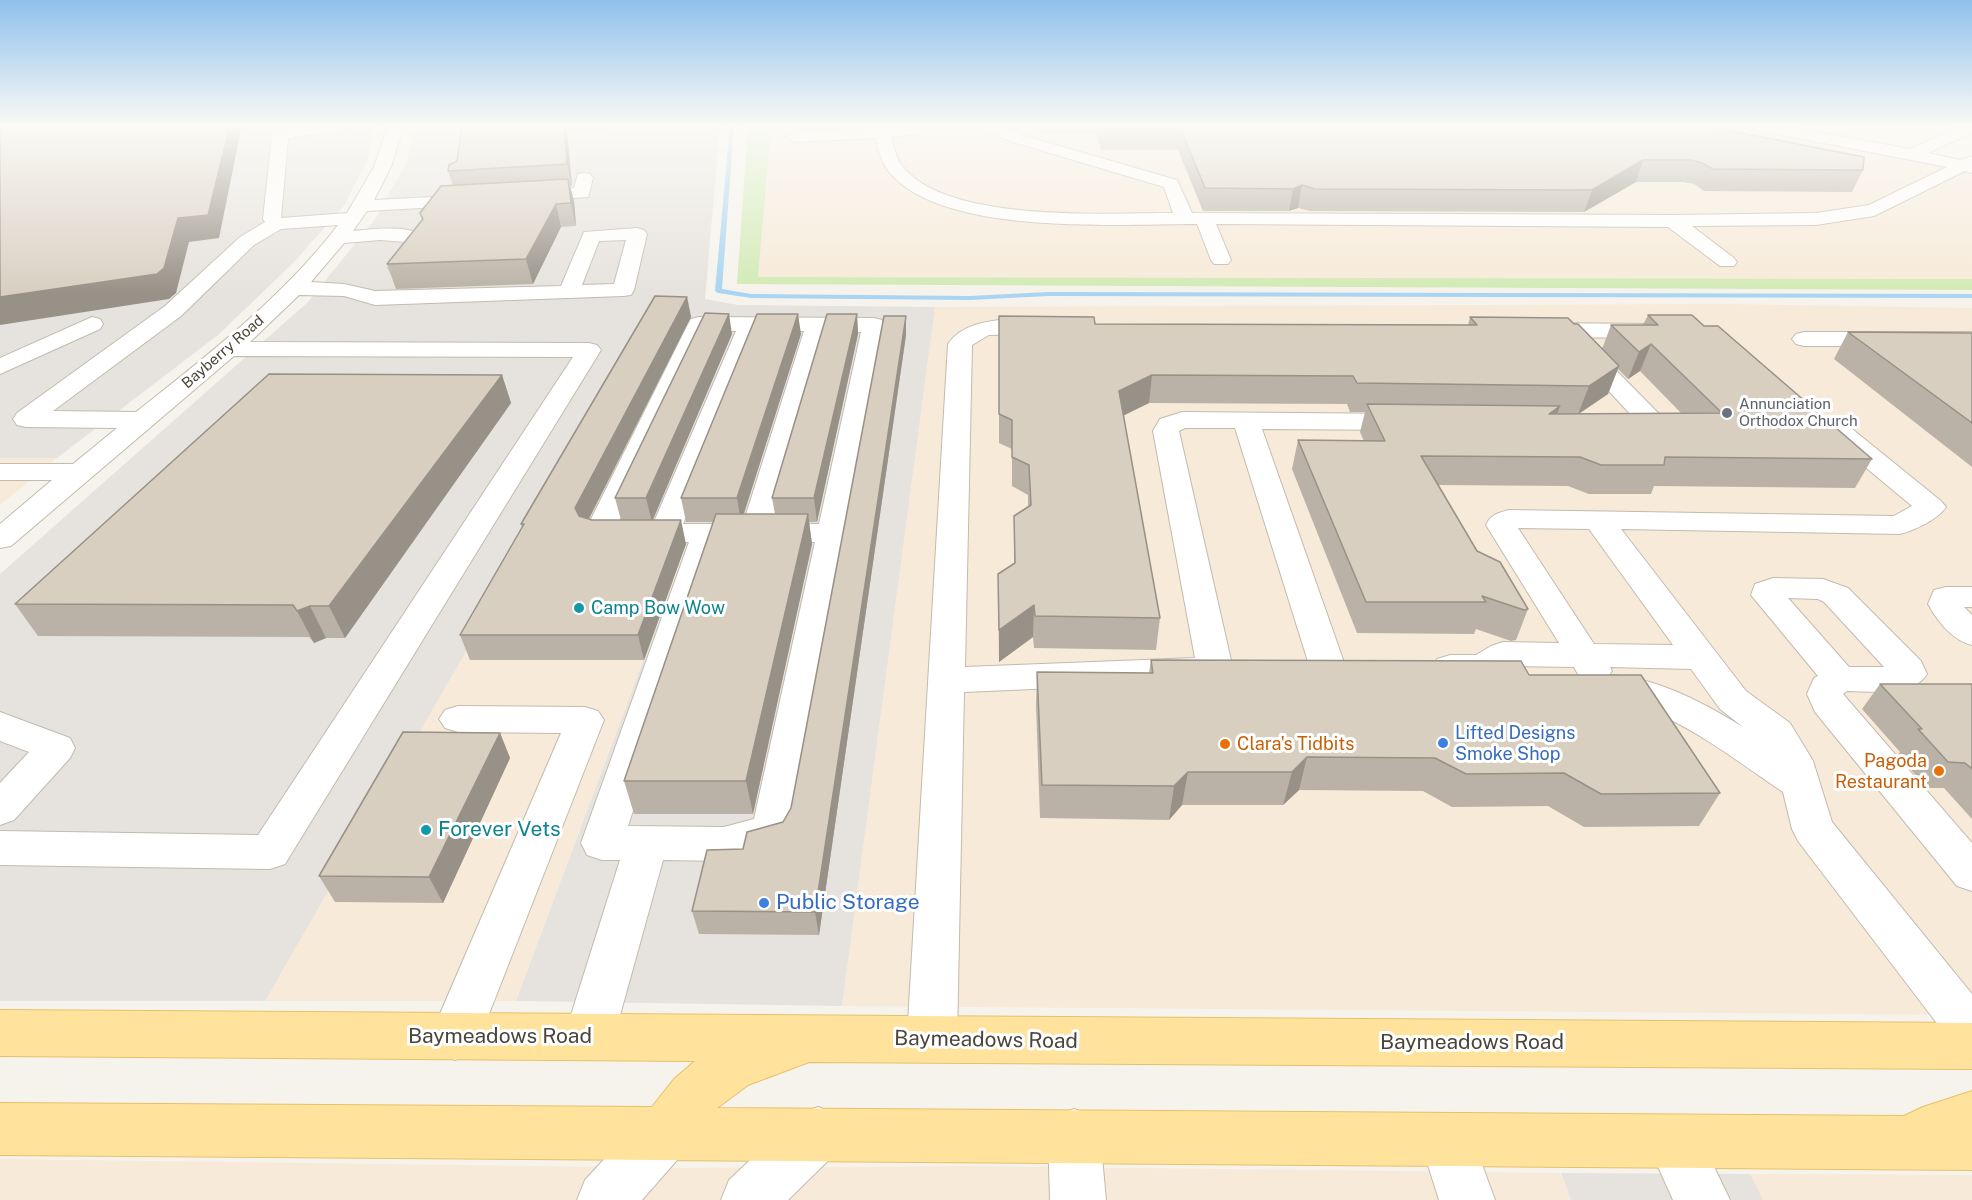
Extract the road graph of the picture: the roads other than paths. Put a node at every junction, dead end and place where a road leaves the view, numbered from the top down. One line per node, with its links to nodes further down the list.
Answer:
1 (276, 181): 12 (street)
2 (377, 181): 9 (street, Bayberry Road)
3 (584, 181): 7 (street)
4 (908, 181): 10 (street)
5 (1161, 181): 10 (street)
6 (1935, 181): 11 (street)
7 (510, 197)
8 (486, 199): 9 (street)
9 (357, 212): 12 (street); 13 (street, Bayberry Road)
10 (1194, 219): 11 (street); 14 (street)
11 (1673, 221): 15 (street)
12 (276, 224): 31 (street)
13 (336, 238): 16 (street, Bayberry Road); 18 (street)
14 (1221, 260)
15 (1727, 262)
16 (292, 288): 18 (street); 28 (street, Bayberry Road)
17 (569, 292): 18 (street)
18 (375, 298)
19 (93, 324): 29 (street)
20 (750, 324): 21 (street); 39 (street); 39 (street)
21 (817, 325): 41 (street); 42 (street)
22 (1066, 327): 51 (street)
23 (1504, 330): 24 (street)
24 (1564, 330): 25 (street); 35 (street)
25 (1680, 331)
26 (1804, 339): 27 (street)
27 (1972, 339)
28 (228, 349): 32 (street, Bayberry Road); 57 (street)
29 (0, 367)
30 (1814, 411): 38 (street)
31 (13, 419): 32 (street)
32 (143, 420): 37 (street, Bayberry Road)
33 (1246, 421): 34 (street); 48 (street); 51 (street)
34 (1433, 422)
35 (1597, 424)
36 (0, 472): 37 (street)
37 (81, 472): 43 (street, Bayberry Road)
38 (1598, 520): 46 (street); 49 (street)
39 (664, 533): 40 (street)
40 (708, 533): 41 (street); 56 (street)
41 (755, 533): 42 (street)
42 (832, 533): 56 (street)
43 (0, 539)
44 (1972, 597): 45 (street)
45 (1972, 634)
46 (1699, 657): 49 (street); 54 (street)
47 (1424, 667): 49 (street)
48 (1364, 668)
49 (1594, 671): 54 (street)
50 (1840, 679): 58 (street)
51 (947, 680): 64 (street)
52 (458, 719): 61 (street)
53 (0, 726): 55 (street)
54 (1801, 784): 59 (street)
55 (0, 809)
56 (646, 844): 62 (street)
57 (0, 848)
58 (1972, 873)
59 (1972, 1031)
60 (0, 1033): 61 (main road, Baymeadows Road)
61 (454, 1036): 62 (main road, Baymeadows Road)
62 (589, 1037): 63 (main road, Baymeadows Road)
63 (819, 1038): 64 (main road, Baymeadows Road); 68 (main road)
64 (932, 1039): 65 (main road, Baymeadows Road)
65 (1972, 1046)
66 (1972, 1117): 73 (main road)
67 (0, 1129): 68 (main road)
68 (666, 1132): 69 (main road); 75 (street)
69 (818, 1133): 70 (main road); 76 (street)
70 (1074, 1136): 71 (main road); 77 (street)
71 (1447, 1140): 72 (main road); 78 (street)
72 (1674, 1142): 73 (main road); 79 (street)
73 (1895, 1142): 74 (main road)
74 (1972, 1143)
75 (605, 1200)
76 (749, 1200)
77 (1078, 1200)
78 (1467, 1200)
79 (1702, 1200)

